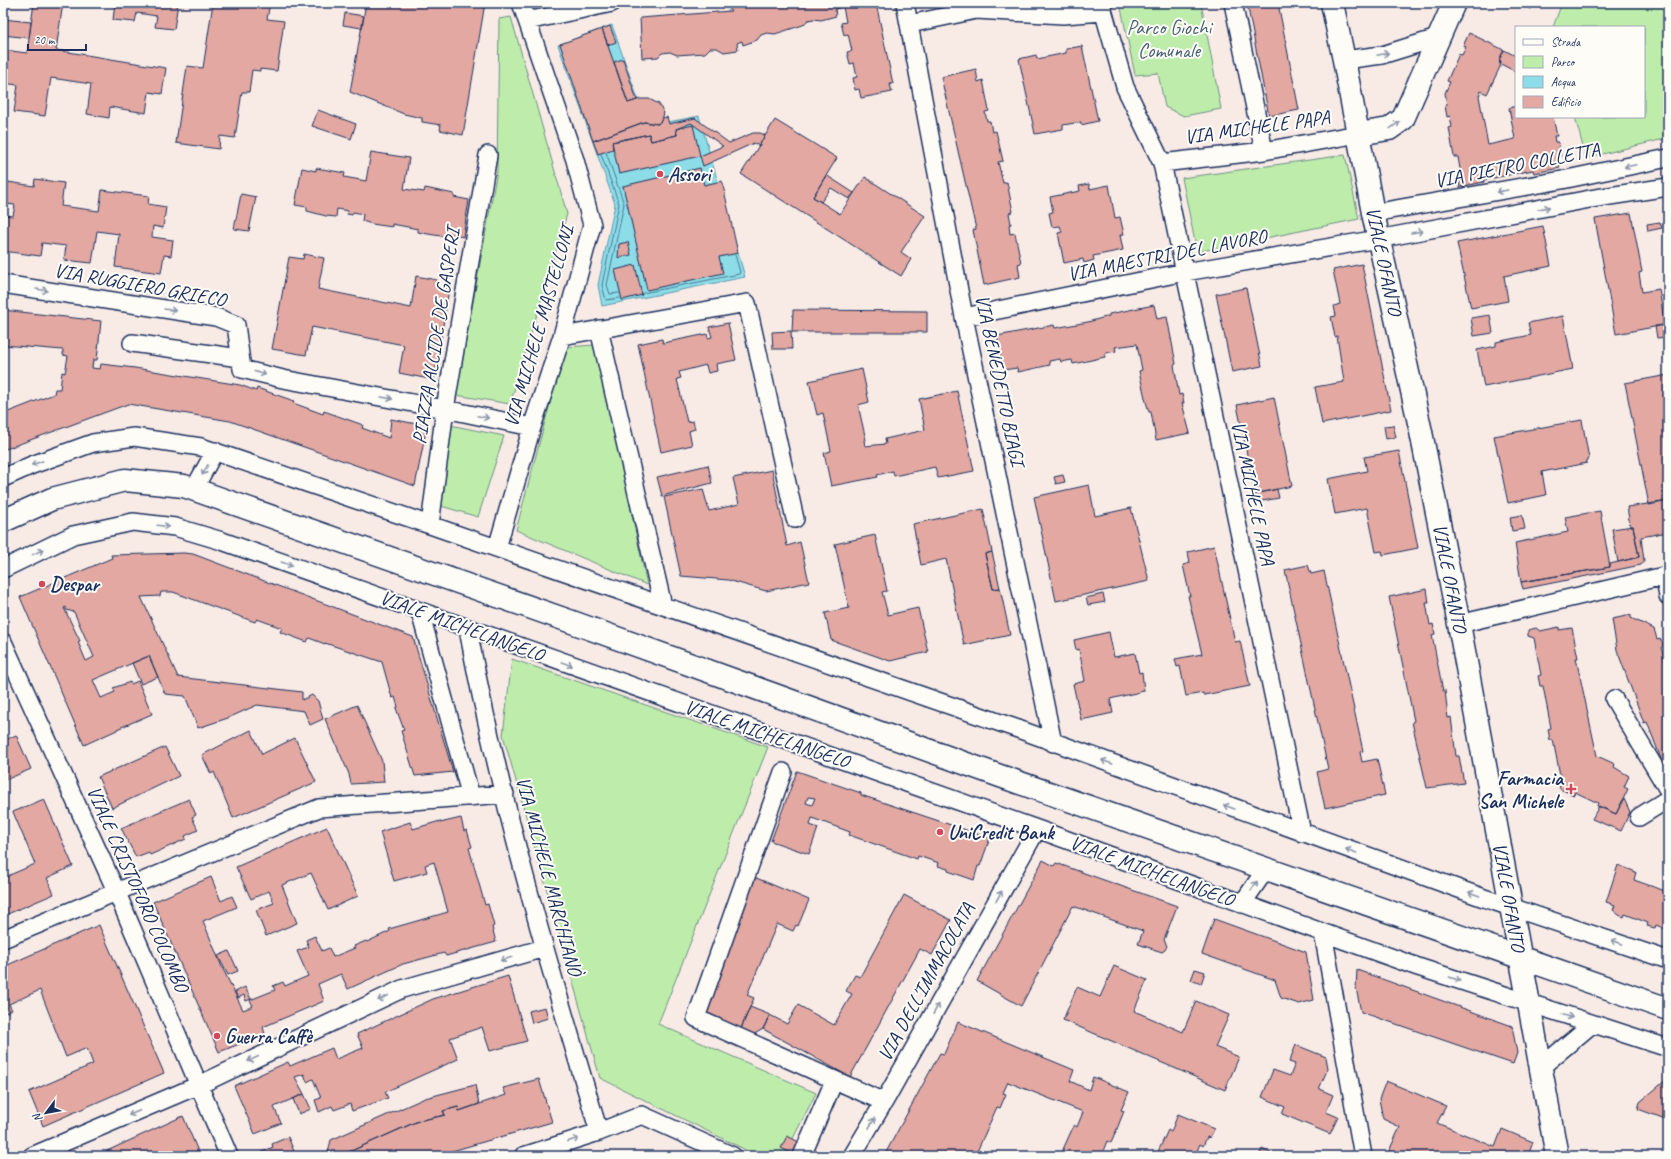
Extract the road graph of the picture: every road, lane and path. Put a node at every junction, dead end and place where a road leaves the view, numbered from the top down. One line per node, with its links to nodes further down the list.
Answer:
1 (521, 3): 9 (street, VIA MICHELE MASTELLONI)
2 (612, 3): 9 (street)
3 (905, 3): 10 (street, VIA BENEDETTO BIAGI)
4 (1233, 3): 14 (street)
5 (1332, 3): 12 (street, VIALE OFANTO)
6 (1454, 3): 11 (street)
7 (975, 6): 8 (street); 10 (street)
8 (1102, 7): 17 (street, VIA MICHELE PAPA)
9 (527, 21): 25 (street, VIA MICHELE MASTELLONI)
10 (910, 24): 23 (street, VIA BENEDETTO BIAGI)
11 (1437, 38): 12 (street, one-way to 11); 13 (street, one-way to 11)
12 (1344, 60): 13 (street, VIALE OFANTO)
13 (1358, 134): 14 (street, VIA MICHELE PAPA); 19 (street, VIALE OFANTO)
14 (1264, 151): 17 (street, VIA MICHELE PAPA)
15 (488, 155): 28 (street, PIAZZA ALCIDE DE GASPERI)
16 (1668, 158): 19 (street, VIA PIETRO COLLETTA, one-way to 19)
17 (1162, 163): 21 (street, VIA MICHELE PAPA)
18 (1668, 188): 20 (street, one-way to 18)
19 (1373, 213): 20 (street, VIALE OFANTO)
20 (1378, 239): 21 (street, VIA MAESTRI DEL LAVORO); 42 (street, VIALE OFANTO)
21 (1185, 272): 23 (street, VIA MAESTRI DEL LAVORO); 54 (street, VIA MICHELE PAPA)
22 (3, 284): 27 (street, VIA RUGGIERO GRIECO, one-way to 27)
23 (964, 317): 46 (street, VIA BENEDETTO BIAGI)
24 (599, 329): 25 (street); 33 (street); 40 (street)
25 (562, 336): 29 (street, VIA MICHELE MASTELLONI)
26 (132, 343): 27 (street)
27 (240, 358): 28 (street, one-way to 28)
28 (445, 409): 29 (street, one-way to 29); 35 (street, PIAZZA ALCIDE DE GASPERI)
29 (532, 427): 36 (street, VIA MICHELE MASTELLONI)
30 (215, 451): 31 (street, one-way to 31); 32 (street, one-way to 32); 35 (street)
31 (3, 478)
32 (194, 489): 34 (street, VIALE MICHELANGELO); 55 (street, VIALE MICHELANGELO)
33 (795, 519)
34 (3, 521)
35 (430, 524): 36 (street)
36 (497, 548): 40 (street)
37 (3, 569): 41 (street, VIALE MICHELANGELO, one-way to 41)
38 (1666, 575): 39 (street); 42 (street)
39 (1668, 596)
40 (663, 606): 46 (street)
41 (420, 612): 43 (street, VIALE MICHELANGELO); 50 (street)
42 (1460, 624): 58 (street, VIALE OFANTO)
43 (468, 629): 49 (street, VIA MICHELE MARCHIANÒ); 53 (street, VIALE MICHELANGELO, one-way to 53)
44 (3, 642): 56 (street, VIALE CRISTOFORO COLOMBO)
45 (1614, 699): 48 (street)
46 (1053, 743): 54 (street, one-way to 46)
47 (783, 772): 69 (street)
48 (1668, 790)
49 (504, 794): 50 (street); 61 (street, VIA MICHELE MARCHIANÒ)
50 (471, 797): 56 (street)
51 (1668, 799): 52 (street)
52 (1640, 817)
53 (1037, 829): 57 (street, VIALE MICHELANGELO); 71 (street, VIA DELL'IMMACOLATA, one-way to 53)
54 (1302, 833): 58 (street, one-way to 54)
55 (1266, 869): 57 (street, one-way to 55); 62 (street, VIALE MICHELANGELO)
56 (117, 893): 60 (street); 70 (street, VIALE CRISTOFORO COLOMBO)
57 (1242, 904): 59 (street, VIALE MICHELANGELO)
58 (1511, 907): 62 (street, VIALE OFANTO); 63 (street, one-way to 58)
59 (1323, 933): 64 (street, VIALE MICHELANGELO, one-way to 64); 79 (street)
60 (3, 939)
61 (544, 948): 70 (street, one-way to 70); 72 (street, VIA MICHELE MARCHIANÒ)
62 (1519, 957): 64 (street, VIALE OFANTO); 65 (street, VIALE MICHELANGELO)
63 (1668, 960)
64 (1530, 1004): 66 (street, VIALE MICHELANGELO, one-way to 66); 68 (street, VIALE OFANTO)
65 (1668, 1009)
66 (1592, 1024): 67 (street, VIALE MICHELANGELO); 68 (street)
67 (1668, 1048)
68 (1541, 1067): 80 (street, VIALE OFANTO)
69 (834, 1081): 71 (street); 77 (street)
70 (199, 1085): 73 (street, one-way to 73); 74 (street, VIALE CRISTOFORO COLOMBO)
71 (884, 1102): 78 (street, VIA DELL'IMMACOLATA, one-way to 71)
72 (598, 1132): 75 (street, one-way to 72); 76 (street)
73 (32, 1156)
74 (229, 1156)
75 (523, 1156)
76 (733, 1156)
77 (802, 1156)
78 (852, 1156)
79 (1363, 1156)
80 (1557, 1156)

